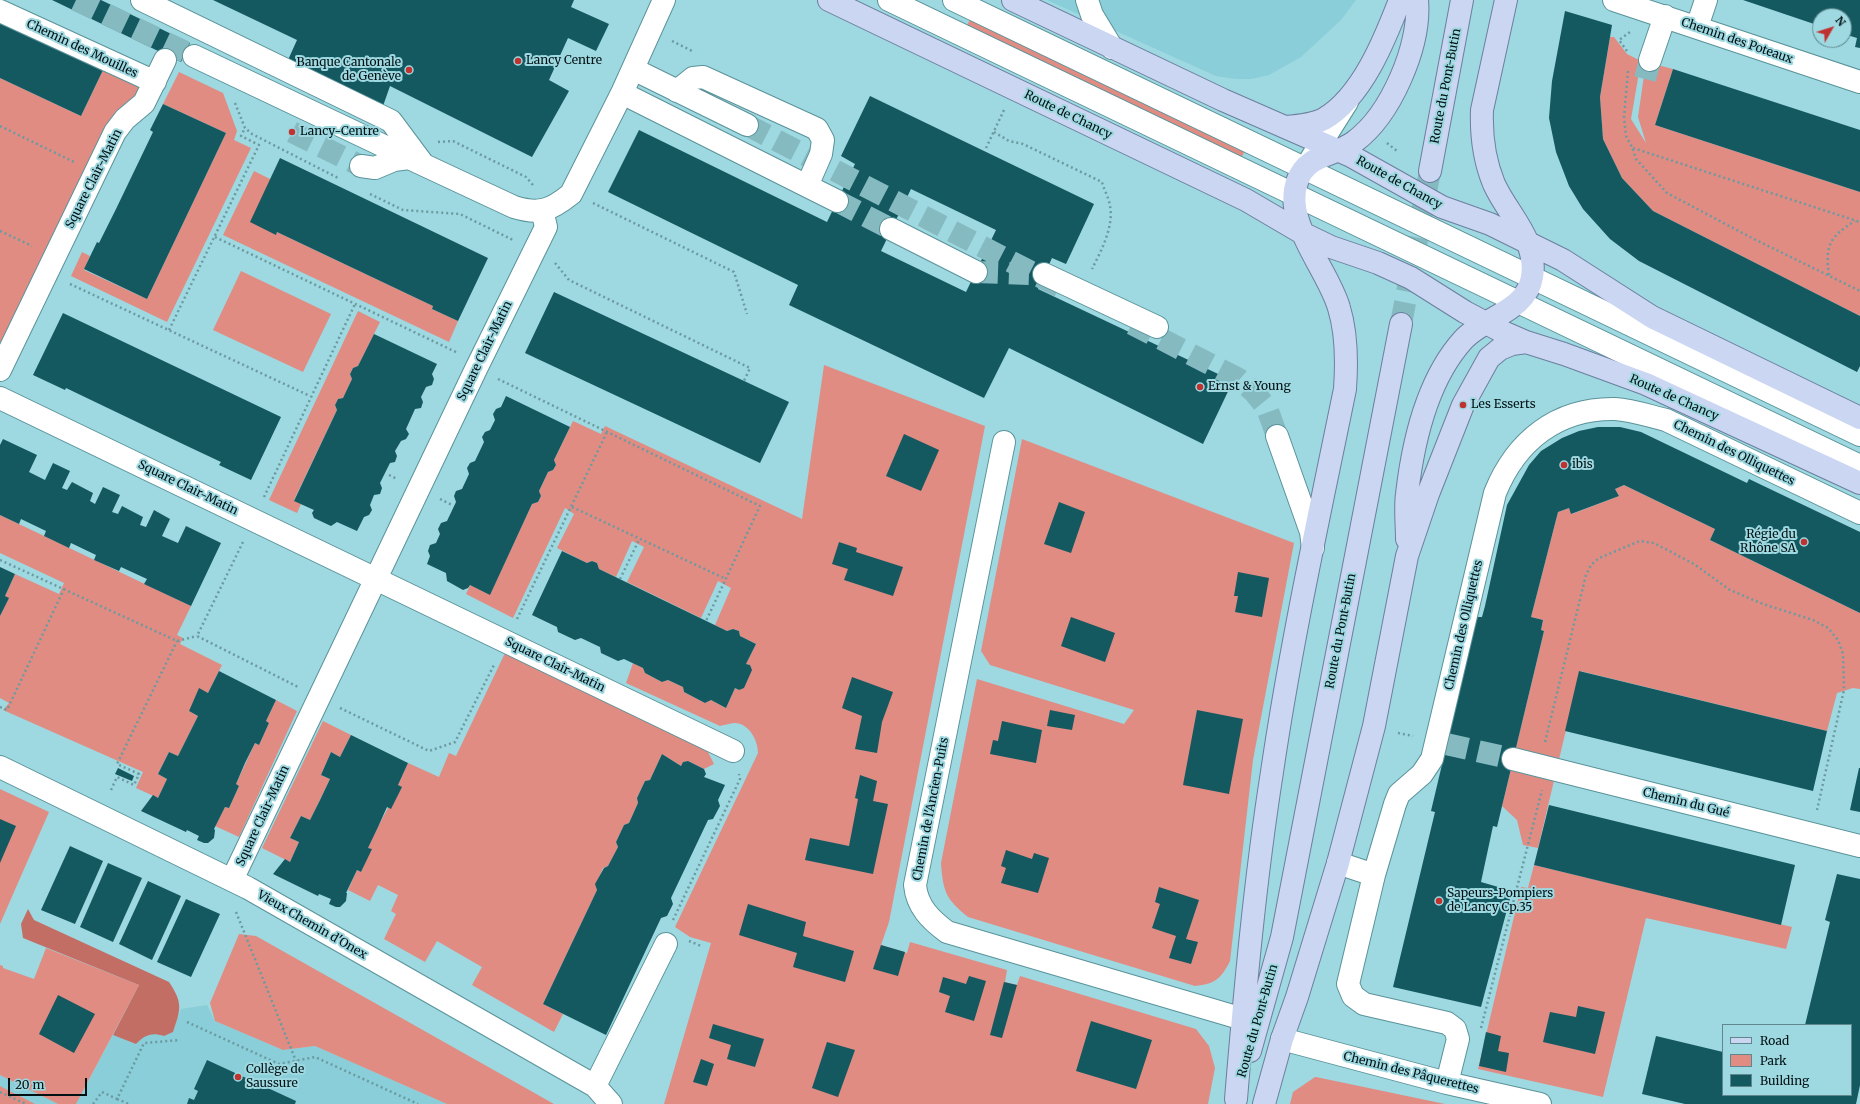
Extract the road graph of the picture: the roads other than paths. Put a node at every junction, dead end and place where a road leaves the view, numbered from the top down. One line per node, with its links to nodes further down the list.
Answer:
1 (142, 0): 30 (street)
2 (664, 0): 21 (street)
3 (829, 0): 39 (main road, Route de Chancy)
4 (889, 0): 35 (street)
5 (954, 0): 32 (street)
6 (1013, 0): 17 (main road, Route de Chancy)
7 (1087, 0): 17 (street)
8 (1400, 0): 26 (main road)
9 (1417, 0): 29 (main road)
10 (1462, 0): 33 (main road, Route du Pont-Butin)
11 (1506, 0): 40 (main road)
12 (1614, 0): 15 (street, Chemin des Poteaux)
13 (1706, 0): 16 (street)
14 (8, 9): 22 (street, Chemin des Mouilles)
15 (1665, 16): 16 (street, Chemin des Poteaux); 19 (street)
16 (1697, 27): 23 (street, Chemin des Poteaux)
17 (1112, 48): 28 (main road, Route de Chancy)
18 (194, 56): 30 (street)
19 (1640, 58)
20 (165, 60): 22 (street, Square Clair-Matin)
21 (633, 69): 24 (street); 25 (street)
22 (155, 82): 51 (street, Square Clair-Matin)
23 (1860, 82)
24 (677, 91): 27 (street); 34 (street)
25 (622, 93): 34 (street); 37 (street)
26 (1350, 95): 28 (main road); 29 (street)
27 (747, 125)
28 (1285, 127): 29 (main road, Route de Chancy)
29 (1328, 146): 32 (main road); 40 (main road, Route de Chancy)
30 (416, 161): 31 (street); 37 (street)
31 (361, 166)
32 (1305, 168): 35 (main road); 43 (street)
33 (1430, 171)
34 (807, 186): 36 (street)
35 (1293, 195): 39 (main road); 44 (street)
36 (837, 201)
37 (542, 210): 62 (street, Square Clair-Matin)
38 (891, 229): 41 (street)
39 (1304, 234): 45 (main road, Route de Chancy); 60 (main road)
40 (1529, 244): 43 (main road); 53 (main road, Route de Chancy)
41 (976, 272)
42 (1044, 274): 47 (street)
43 (1532, 278): 44 (main road); 54 (street)
44 (1518, 303): 45 (main road); 48 (street); 57 (street)
45 (1484, 323): 48 (main road, Route de Chancy); 61 (main road)
46 (1401, 324): 70 (main road, Route du Pont-Butin)
47 (1157, 328)
48 (1503, 332): 49 (main road, Route de Chancy); 50 (street)
49 (1526, 342): 50 (main road); 58 (main road, Route de Chancy)
50 (1489, 358): 61 (main road)
51 (0, 370)
52 (0, 398): 62 (street, Square Clair-Matin)
53 (1860, 418)
54 (1860, 435)
55 (1277, 436): 60 (street)
56 (1004, 442): 72 (street, Chemin de l'Ancien-Puits)
57 (1860, 466)
58 (1860, 483)
59 (1860, 514): 68 (street, Chemin des Olliquettes)
60 (1313, 548): 72 (main road)
61 (1407, 556): 67 (main road)
62 (376, 579): 63 (street, Square Clair-Matin); 69 (street, Square Clair-Matin)
63 (733, 751)
64 (1513, 759): 66 (street, Chemin du Gué)
65 (0, 767): 69 (street, Vieux Chemin d'Onex)
66 (1860, 846)
67 (1338, 863): 68 (street); 73 (main road)
68 (1374, 875): 74 (street, Chemin des Olliquettes)
69 (232, 880): 75 (street, Vieux Chemin d'Onex)
70 (1282, 937): 76 (main road, Route du Pont-Butin); 78 (main road, Route du Pont-Butin)
71 (666, 944): 75 (street)
72 (1243, 1019): 76 (main road)
73 (1282, 1039): 74 (street, Chemin des Pâquerettes); 78 (main road)
74 (1447, 1083): 79 (street, Chemin des Pâquerettes)
75 (595, 1086): 77 (street, Vieux Chemin d'Onex)
76 (1236, 1102)
77 (611, 1104)
78 (1264, 1104)
79 (1540, 1104)

